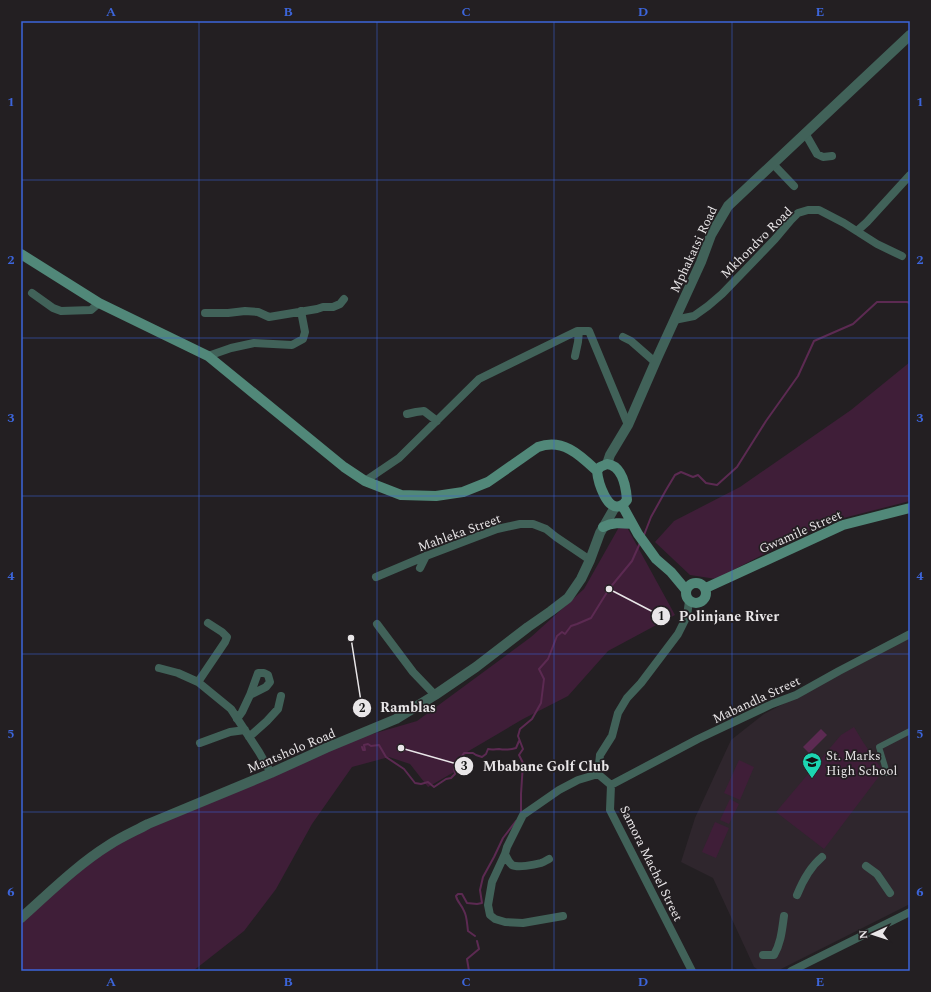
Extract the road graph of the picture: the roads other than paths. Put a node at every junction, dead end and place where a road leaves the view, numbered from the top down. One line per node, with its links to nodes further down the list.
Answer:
1 (910, 34): 2 (street, Mphakatsi Road)
2 (805, 133): 3 (street); 4 (street, Mphakatsi Road)
3 (832, 156)
4 (773, 164): 6 (street); 15 (street, Mphakatsi Road)
5 (910, 175): 7 (street)
6 (794, 186)
7 (857, 231): 9 (street, Mkhondvo Road); 15 (street, Mkhondvo Road)
8 (21, 254): 12 (main road)
9 (902, 256)
10 (32, 293): 12 (street)
11 (344, 299): 14 (street)
12 (99, 303): 18 (main road)
13 (205, 312): 14 (street)
14 (301, 312): 18 (street)
15 (674, 320): 20 (street, Mphakatsi Road)
16 (579, 331): 19 (street); 22 (street); 23 (street)
17 (623, 336): 20 (street)
18 (208, 356): 26 (main road)
19 (575, 356)
20 (655, 362): 23 (street, Mphakatsi Road)
21 (407, 414): 22 (street)
22 (437, 421): 26 (street)
23 (628, 425): 24 (street, Mphakatsi Road)
24 (607, 464): 25 (main road); 27 (main road)
25 (597, 471): 26 (main road); 27 (main road)
26 (365, 481)
27 (615, 504): 29 (main road); 30 (street, Mantsholo Road); 32 (street, Mantsholo Road)
28 (910, 508): 35 (main road, Gwamile Street)
29 (632, 524): 30 (main road); 36 (main road)
30 (603, 527): 32 (street, Mantsholo Road)
31 (426, 556): 32 (street, Mahleka Street); 33 (street); 34 (street, Mahleka Street)
32 (587, 558): 44 (street, Mantsholo Road)
33 (420, 568)
34 (376, 577)
35 (705, 589): 36 (main road); 37 (main road)
36 (686, 590): 37 (main road)
37 (689, 601): 52 (street)
38 (208, 623): 42 (street)
39 (377, 624): 44 (street)
40 (910, 634): 53 (street, Mabandla Street)
41 (160, 668): 42 (street)
42 (198, 682): 46 (street)
43 (250, 695): 46 (street)
44 (435, 695): 50 (street, Mantsholo Road)
45 (281, 696): 48 (street)
46 (237, 719): 48 (street)
47 (910, 731): 51 (street)
48 (247, 734): 49 (street); 50 (street)
49 (200, 743)
50 (271, 773): 63 (street, Mantsholo Road)
51 (888, 773)
52 (598, 774): 53 (street); 54 (street)
53 (611, 785): 65 (street, Samora Machel Street)
54 (506, 854): 56 (street); 61 (street)
55 (822, 857): 59 (street)
56 (549, 859)
57 (866, 866): 58 (street)
58 (890, 893)
59 (797, 895)
60 (910, 912): 66 (street)
61 (563, 916)
62 (784, 916): 64 (street)
63 (21, 918)
64 (764, 955)
65 (692, 971)
66 (791, 971)

